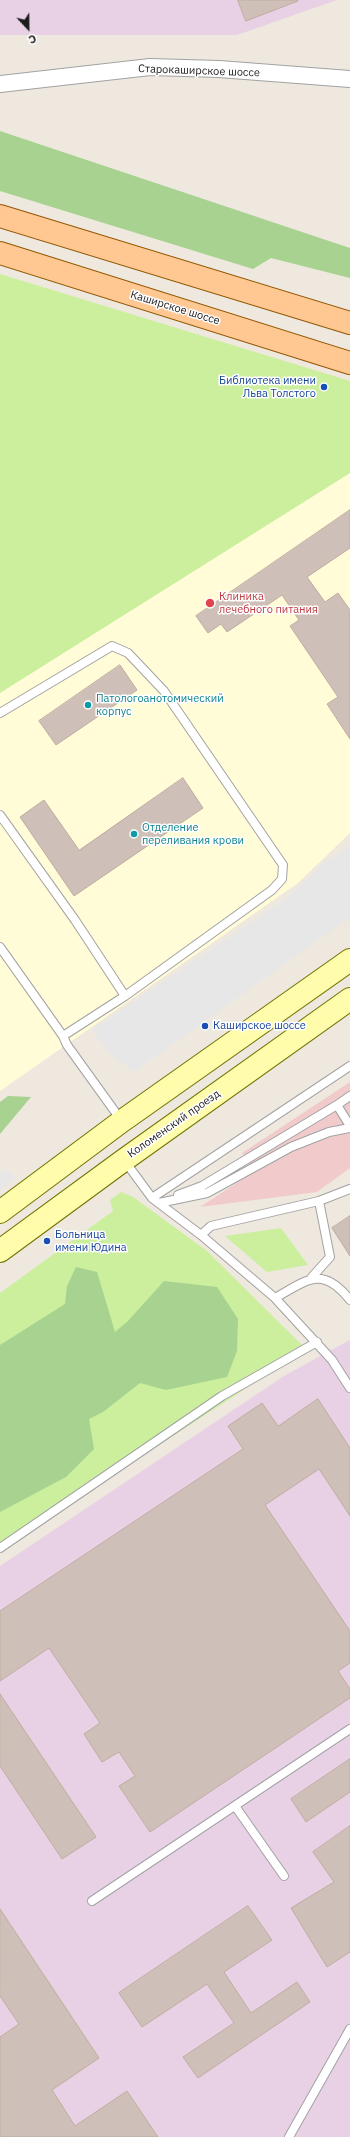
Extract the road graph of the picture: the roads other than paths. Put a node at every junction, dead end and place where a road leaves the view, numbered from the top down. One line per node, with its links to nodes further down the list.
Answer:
1 (350, 79): 2 (street, Старокаширское шоссе)
2 (0, 84)
3 (0, 216): 5 (main road)
4 (0, 253): 6 (main road, Каширское шоссе)
5 (350, 323)
6 (350, 363)
7 (0, 713): 13 (lane)
8 (0, 815): 13 (lane)
9 (0, 947): 15 (lane)
10 (350, 956): 12 (main road)
11 (350, 960): 12 (main road)
12 (325, 978): 19 (main road)
13 (125, 996): 15 (lane)
14 (350, 999): 21 (main road, Коломенский проезд)
15 (63, 1036): 19 (lane)
16 (350, 1066): 23 (lane)
17 (350, 1096): 18 (lane)
18 (337, 1105): 20 (lane); 23 (lane)
19 (122, 1121): 25 (main road)
20 (350, 1127): 23 (lane)
21 (124, 1160): 23 (lane); 27 (main road, Коломенский проезд)
22 (350, 1189): 24 (lane)
23 (156, 1200): 26 (lane)
24 (319, 1201): 26 (lane); 28 (lane)
25 (0, 1212)
26 (201, 1235): 29 (lane)
27 (0, 1251)
28 (312, 1278): 29 (lane); 30 (lane)
29 (275, 1298): 31 (lane)
30 (350, 1300)
31 (317, 1342): 32 (lane); 33 (lane)
32 (350, 1388)
33 (0, 1548)
34 (350, 1729): 35 (lane)
35 (234, 1806): 36 (lane); 37 (lane)
36 (284, 1876)
37 (92, 1901)
38 (350, 2029): 39 (lane)
39 (289, 2137)

